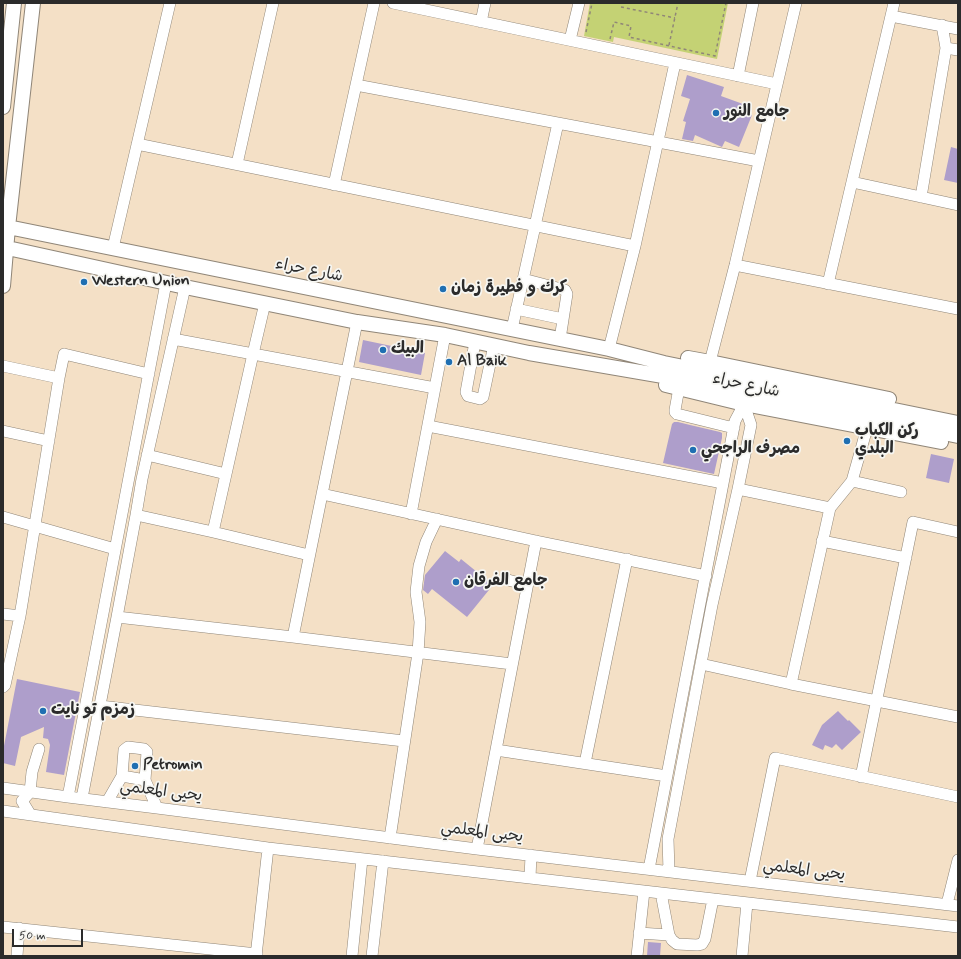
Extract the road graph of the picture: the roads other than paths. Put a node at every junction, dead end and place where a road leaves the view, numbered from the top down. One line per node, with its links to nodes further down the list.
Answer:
1 (14, 3): 16 (main road)
2 (33, 3): 17 (main road)
3 (170, 3): 30 (street)
4 (273, 3): 32 (street)
5 (374, 3): 26 (street)
6 (393, 3): 13 (street)
7 (485, 3): 13 (street)
8 (579, 3): 18 (street)
9 (753, 3): 23 (street)
10 (796, 3): 25 (street)
11 (894, 3): 12 (street)
12 (891, 16): 14 (street); 33 (street)
13 (481, 22): 18 (street)
14 (942, 26): 15 (street); 20 (street)
15 (958, 29)
16 (11, 33): 17 (main road); 19 (main road)
17 (29, 35): 37 (main road)
18 (570, 40): 22 (street)
19 (9, 48): 24 (main road); 27 (main road)
20 (946, 48): 21 (street); 35 (street)
21 (958, 50)
22 (675, 63): 23 (street); 29 (street)
23 (738, 76): 25 (street)
24 (3, 83)
25 (777, 84): 31 (street)
26 (356, 85): 28 (street); 34 (street)
27 (3, 107)
28 (558, 123): 29 (street); 38 (street)
29 (658, 142): 31 (street); 39 (street)
30 (137, 144): 32 (street); 41 (street)
31 (759, 161): 42 (street)
32 (237, 164): 34 (street)
33 (852, 182): 35 (street); 45 (street)
34 (334, 185): 38 (street)
35 (921, 197): 36 (street)
36 (958, 205)
37 (5, 226): 40 (main road); 41 (main road, شارع حراء)
38 (535, 226): 39 (street); 43 (street)
39 (635, 246): 59 (street)
40 (5, 247): 44 (main road, شارع حراء); 46 (main road)
41 (113, 248): 53 (main road, شارع حراء)
42 (735, 265): 45 (street); 62 (street)
43 (523, 279): 49 (street); 51 (street)
44 (166, 283): 47 (main road, شارع حراء); 68 (street)
45 (828, 284): 50 (street)
46 (3, 286)
47 (185, 288): 48 (main road, شارع حراء); 55 (street)
48 (266, 303): 52 (main road, شارع حراء); 61 (street)
49 (516, 309): 51 (street); 53 (street)
50 (958, 310)
51 (563, 320): 56 (street)
52 (357, 322): 54 (main road, شارع حراء); 67 (street)
53 (512, 329): 56 (main road, شارع حراء)
54 (445, 335): 57 (main road, شارع حراء); 70 (street)
55 (173, 339): 61 (street); 82 (street)
56 (560, 339): 59 (main road, شارع حراء)
57 (475, 342): 58 (main road, شارع حراء); 63 (street)
58 (494, 345): 60 (main road, شارع حراء); 65 (street)
59 (609, 348): 62 (main road, شارع حراء); 66 (main road, شارع حراء)
60 (529, 353): 66 (main road, شارع حراء); 71 (main road, شارع حراء)
61 (253, 354): 67 (street); 83 (street)
62 (710, 362): 73 (main road, شارع حراء)
63 (471, 364): 65 (street); 65 (street)
64 (3, 366): 69 (street)
65 (489, 368)
66 (664, 369): 74 (main road, شارع حراء); 79 (main road, شارع حراء)
67 (347, 371): 70 (street); 90 (street)
68 (148, 374): 69 (street); 84 (street)
69 (59, 378): 80 (street)
70 (435, 388): 75 (street)
71 (679, 388): 72 (main road, شارع حراء); 76 (street)
72 (744, 404): 76 (street); 77 (main road, شارع حراء); 88 (street)
73 (958, 413)
74 (958, 423)
75 (428, 426): 87 (street); 92 (street)
76 (734, 428): 87 (street)
77 (867, 428): 81 (main road, شارع حراء); 86 (street)
78 (3, 431): 80 (street)
79 (958, 436)
80 (49, 441): 96 (street)
81 (958, 446)
82 (147, 455): 83 (street); 85 (street)
83 (226, 474): 97 (street)
84 (129, 478): 85 (street); 101 (street)
85 (142, 479): 93 (street)
86 (852, 481): 89 (street); 91 (street)
87 (723, 483): 105 (street)
88 (738, 489): 91 (street); 109 (street)
89 (901, 492)
90 (322, 494): 92 (street); 102 (street)
91 (830, 508): 100 (street)
92 (411, 514): 95 (street)
93 (136, 515): 97 (street); 112 (street)
94 (3, 517): 96 (street)
95 (437, 519): 99 (street); 114 (street)
96 (35, 526): 101 (street); 111 (street)
97 (213, 532): 102 (street)
98 (958, 532): 103 (street)
99 (536, 541): 104 (street); 107 (street)
100 (822, 541): 103 (street); 117 (street)
101 (115, 549): 132 (street)
102 (309, 556): 113 (street)
103 (906, 558): 119 (street)
104 (627, 559): 105 (street); 125 (street)
105 (706, 576): 108 (street)
106 (508, 580): 107 (street)
107 (527, 585): 115 (street)
108 (701, 602): 109 (street); 127 (street)
109 (712, 605): 116 (street)
110 (3, 614): 111 (street)
111 (20, 616): 118 (street)
112 (117, 617): 113 (street); 120 (street)
113 (293, 637): 114 (street)
114 (418, 652): 115 (street); 122 (street)
115 (512, 664): 124 (street)
116 (701, 664): 117 (street); 140 (street)
117 (791, 684): 119 (street)
118 (3, 687)
119 (876, 701): 121 (street); 128 (street)
120 (100, 706): 122 (street); 134 (street)
121 (958, 717)
122 (404, 741): 139 (street)
123 (39, 749): 131 (street)
124 (496, 750): 125 (street); 143 (street)
125 (585, 763): 127 (street)
126 (122, 776): 129 (street); 129 (street); 135 (street)
127 (667, 776): 141 (street)
128 (861, 777): 133 (street); 151 (street)
129 (145, 780): 136 (street)
130 (3, 788): 131 (street, يحيى المعلمي)
131 (30, 792): 132 (street, يحيى المعلمي); 138 (street)
132 (68, 797): 134 (street, يحيى المعلمي)
133 (958, 797)
134 (82, 798): 135 (street, يحيى المعلمي)
135 (107, 802): 136 (street, يحيى المعلمي)
136 (157, 808): 139 (street, يحيى المعلمي)
137 (3, 811): 138 (street)
138 (30, 814): 142 (street)
139 (390, 838): 143 (street, يحيى المعلمي)
140 (668, 839): 141 (street); 149 (street)
141 (654, 843): 148 (street)
142 (268, 848): 145 (street); 162 (street)
143 (477, 849): 144 (street, يحيى المعلمي)
144 (531, 855): 148 (street, يحيى المعلمي); 150 (street)
145 (362, 859): 147 (street); 164 (street)
146 (958, 860): 156 (street)
147 (382, 861): 150 (street); 165 (street)
148 (649, 869): 149 (street, يحيى المعلمي)
149 (669, 872): 151 (street, يحيى المعلمي)
150 (530, 878): 152 (street)
151 (750, 881): 156 (street, يحيى المعلمي)
152 (644, 891): 153 (street); 160 (street)
153 (660, 893): 154 (street); 161 (street)
154 (714, 899): 155 (street); 161 (street)
155 (747, 903): 158 (street); 167 (street)
156 (953, 905)
157 (3, 927): 159 (street)
158 (958, 927)
159 (19, 928): 162 (street); 163 (street)
160 (639, 933): 161 (street); 166 (street)
161 (669, 935)
162 (256, 955)
163 (17, 956)
164 (352, 956)
165 (372, 956)
166 (637, 956)
167 (742, 956)

